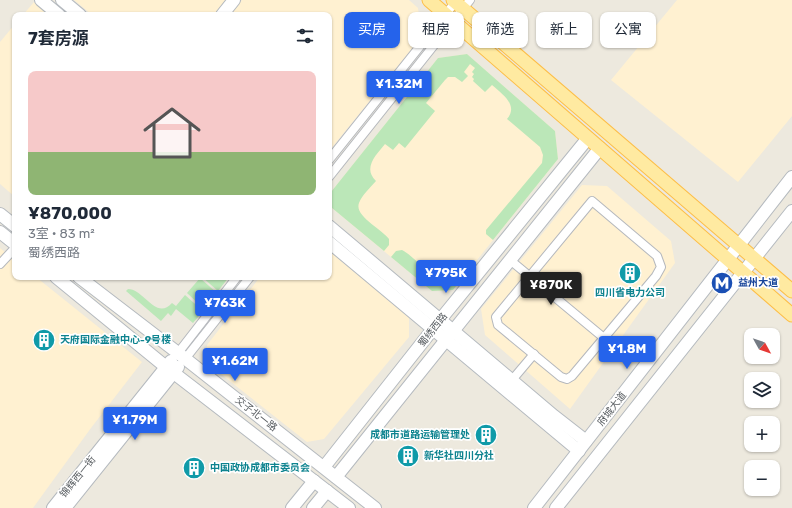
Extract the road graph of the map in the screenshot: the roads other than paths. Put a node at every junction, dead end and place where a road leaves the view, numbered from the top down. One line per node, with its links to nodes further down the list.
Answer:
1 (41, 0): 6 (street)
2 (62, 0): 7 (street)
3 (234, 0): 8 (street)
4 (430, 0): 9 (main road)
5 (460, 2): 10 (street); 26 (main road)
6 (55, 12)
7 (76, 12)
8 (224, 12)
9 (444, 12)
10 (453, 12)
11 (464, 29): 14 (main road)
12 (424, 48): 16 (street)
13 (427, 48): 17 (street)
14 (588, 138): 15 (main road); 40 (street, 蜀绣西路)
15 (600, 148): 29 (street, 蜀绣西路); 30 (main road)
16 (332, 156)
17 (332, 173)
18 (792, 177): 26 (street, 府城大道)
19 (792, 211): 28 (street, 府城大道)
20 (0, 214): 21 (street)
21 (12, 224)
22 (332, 229): 40 (street)
23 (0, 232): 24 (street)
24 (12, 242)
25 (332, 244): 40 (street)
26 (739, 246): 28 (main road); 30 (street, 府城大道)
27 (12, 251): 31 (street)
28 (755, 259): 32 (street, 府城大道); 38 (main road)
29 (510, 260): 33 (street); 41 (street, 蜀绣西路)
30 (728, 260): 32 (main road); 47 (street, 府城大道)
31 (0, 264)
32 (744, 273): 39 (main road); 59 (street, 府城大道)
33 (530, 276): 42 (street); 42 (street); 43 (street)
34 (60, 280): 45 (street, 交子北一路)
35 (83, 280): 44 (street, 交子北一路)
36 (235, 280): 44 (street)
37 (247, 280): 44 (street)
38 (792, 291)
39 (792, 315)
40 (437, 325): 41 (street); 48 (street, 蜀绣西路)
41 (449, 335): 46 (street); 47 (street); 49 (street, 蜀绣西路)
42 (604, 338): 43 (street)
43 (534, 354): 46 (street)
44 (182, 356): 45 (street, 锦辉西一街); 48 (street, 交子北一路)
45 (170, 370): 50 (street, 交子北一路); 52 (street, 锦辉西一街); 53 (street, 锦辉西一街)
46 (512, 380): 47 (street)
47 (582, 446): 58 (street, 府城大道)
48 (324, 467): 49 (street, 交子北一路)
49 (336, 477): 57 (street, 交子北一路)
50 (314, 481): 51 (street, 交子北一路); 54 (street)
51 (327, 491): 55 (street); 56 (street, 交子北一路)
52 (53, 508)
53 (65, 508)
54 (292, 508)
55 (313, 508)
56 (349, 508)
57 (375, 508)
58 (534, 508)
59 (556, 508)

